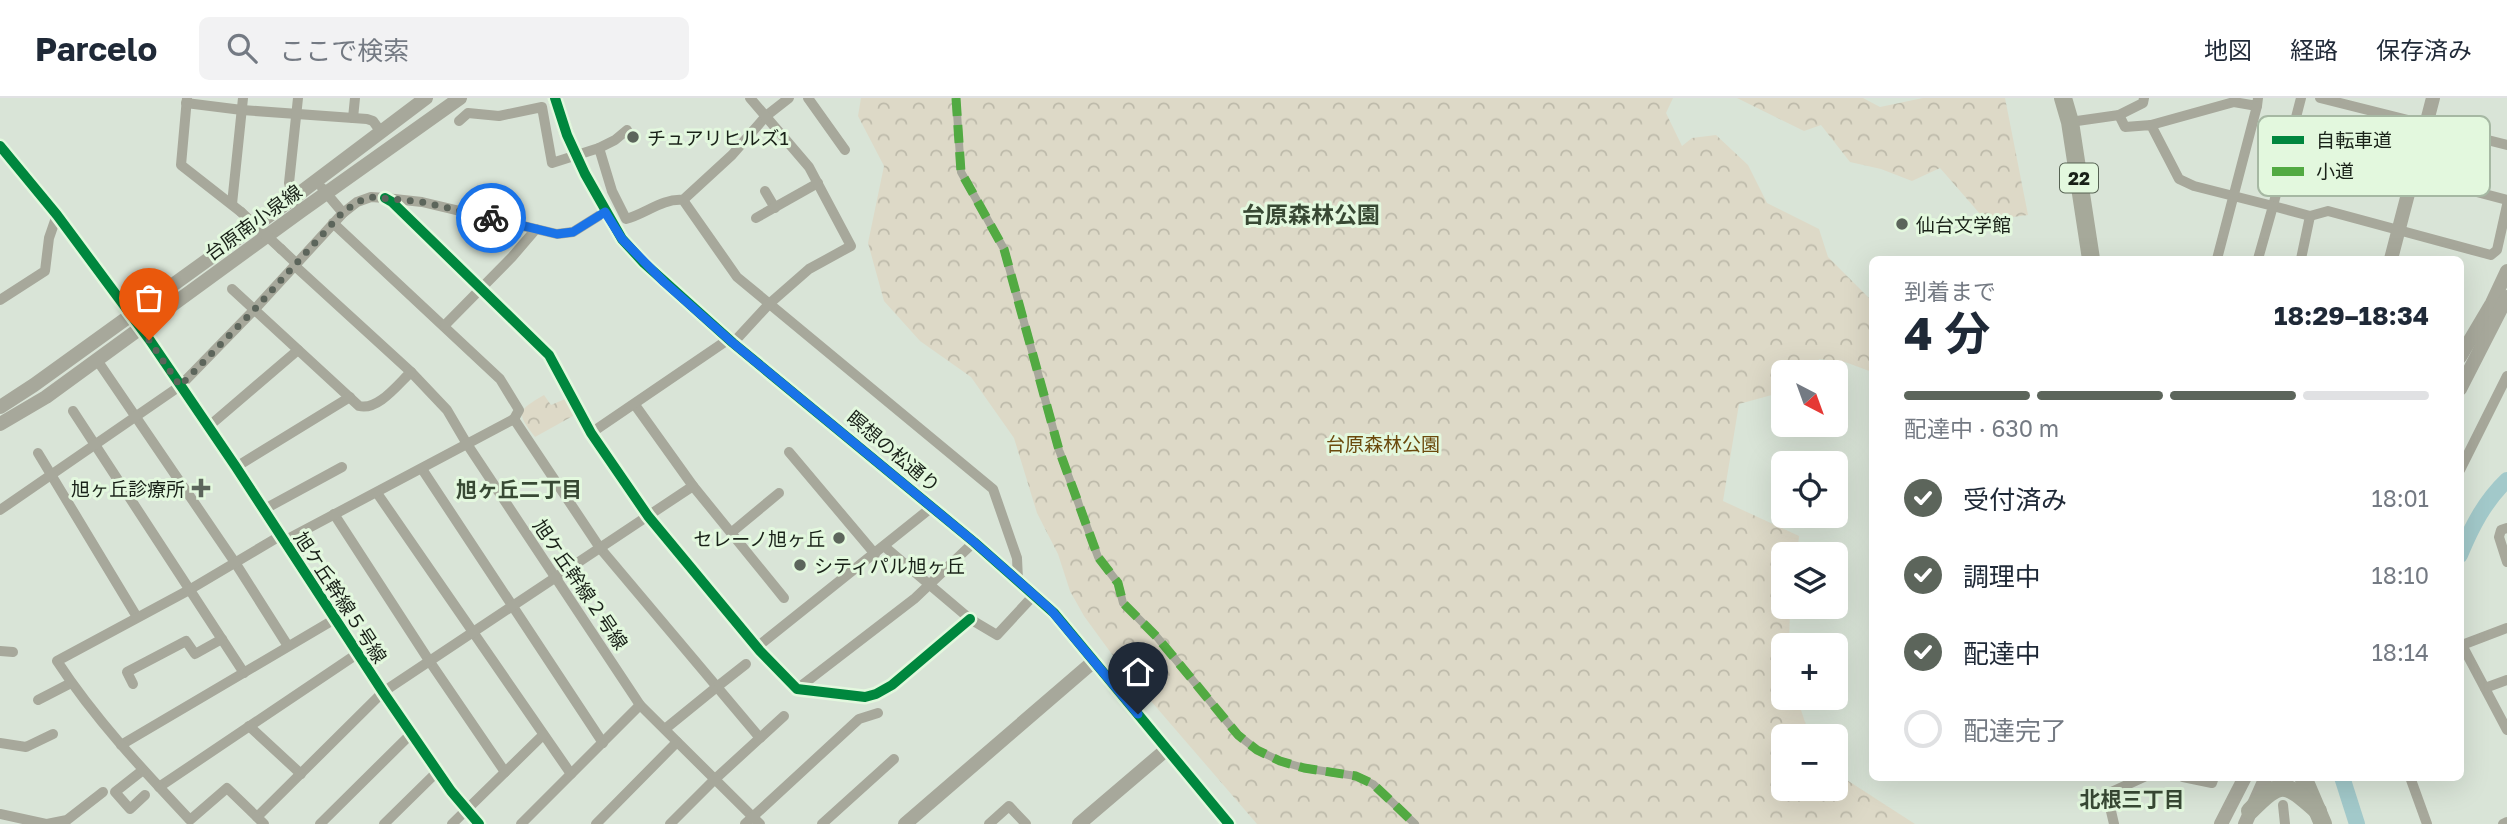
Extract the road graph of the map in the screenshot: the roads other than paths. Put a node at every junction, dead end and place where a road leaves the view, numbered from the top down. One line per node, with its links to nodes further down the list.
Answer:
1 (298, 98): 18 (street)
2 (355, 98): 24 (street)
3 (426, 98): 29 (street, 台原南小泉線)
4 (460, 98): 39 (street, 台原南小泉線)
5 (555, 98): 35 (street, 瞑想の松通り)
6 (750, 98): 20 (street)
7 (789, 98): 20 (street)
8 (808, 98): 34 (street)
9 (956, 98): 204 (street)
10 (2063, 98): 26 (main road, 22)
11 (2144, 98): 19 (street)
12 (2301, 98): 21 (street)
13 (2320, 98): 22 (street)
14 (2433, 98): 23 (street)
15 (186, 100): 17 (street); 47 (street, 旭ケ丘幹線２号線)
16 (2258, 102): 27 (street); 40 (street)
17 (243, 104): 18 (street); 47 (street)
18 (296, 114): 24 (street); 48 (street)
19 (2119, 115): 26 (street); 27 (street)
20 (766, 116): 37 (street); 45 (street)
21 (2297, 116)
22 (2391, 116)
23 (2428, 116)
24 (353, 118): 29 (street)
25 (459, 121): 35 (street)
26 (2070, 122): 61 (main road, 22)
27 (2151, 125): 40 (street)
28 (627, 130): 33 (street)
29 (381, 132): 36 (street, 台原南小泉線)
30 (2490, 141): 31 (street)
31 (2507, 145)
32 (0, 146): 54 (street, 旭ケ丘幹線５号線)
33 (599, 148): 35 (street); 45 (street)
34 (845, 150)
35 (576, 157): 52 (street, 瞑想の松通り)
36 (316, 181): 39 (street); 48 (street, 台原南小泉線)
37 (818, 183): 51 (street); 73 (street)
38 (765, 191): 51 (street)
39 (326, 192): 48 (street, 台原南小泉線); 53 (street)
40 (2234, 195): 50 (street); 62 (street)
41 (2276, 196): 50 (street)
42 (2408, 196): 59 (street)
43 (2490, 196): 46 (street)
44 (385, 198): 53 (street); 58 (street); 70 (street)
45 (683, 200): 73 (street)
46 (2507, 200)
47 (232, 204): 67 (street, 旭ケ丘幹線２号線, bridge)
48 (296, 205): 75 (street, 台原南小泉線); 77 (street, 台原南小泉線)
49 (2507, 205): 60 (street)
50 (2273, 206): 55 (street); 63 (street)
51 (775, 208): 56 (street)
52 (605, 212): 58 (street); 78 (street, 瞑想の松通り)
53 (342, 213): 57 (street)
54 (57, 215): 72 (street); 75 (street, 旭ケ丘幹線５号線)
55 (2310, 216): 59 (street); 64 (street)
56 (756, 218)
57 (334, 223): 67 (street); 76 (street)
58 (536, 229): 70 (street)
59 (2399, 230): 60 (street); 65 (street)
60 (2465, 248): 66 (street)
61 (2091, 256)
62 (2218, 256)
63 (2259, 256)
64 (2302, 256)
65 (2392, 256)
66 (2461, 256)
67 (295, 265): 74 (street); 82 (street, 旭ケ丘幹線２号線)
68 (2507, 271): 80 (street)
69 (232, 289): 74 (street)
70 (479, 289): 76 (street); 94 (street)
71 (2507, 297): 84 (street)
72 (0, 300)
73 (769, 304): 78 (street); 122 (street)
74 (254, 310): 79 (street); 85 (street)
75 (131, 315): 77 (street, 旭ケ丘幹線５号線); 88 (street, 台原南小泉線)
76 (445, 326): 91 (street)
77 (141, 328): 81 (street, 台原南小泉線); 85 (street, 旭ケ丘幹線５号線)
78 (731, 341): 87 (street); 107 (street, 瞑想の松通り)
79 (298, 350): 86 (street); 93 (street)
80 (2464, 350)
81 (97, 359): 90 (street); 92 (street, 台原南小泉線)
82 (411, 372): 86 (street); 95 (street, 旭ケ丘幹線２号線)
83 (2507, 376): 99 (street)
84 (2464, 380)
85 (180, 386): 90 (street); 93 (street, 旭ケ丘幹線５号線)
86 (350, 397): 100 (street)
87 (635, 405): 94 (street); 104 (street)
88 (0, 407)
89 (74, 411): 96 (street)
90 (136, 416): 96 (street); 120 (street)
91 (514, 419): 95 (street); 117 (street)
92 (0, 424)
93 (208, 427): 100 (street, 旭ケ丘幹線５号線)
94 (592, 433): 111 (street)
95 (467, 444): 102 (street); 121 (street, 旭ケ丘幹線２号線)
96 (95, 445): 103 (street); 124 (street)
97 (789, 452): 118 (street)
98 (38, 453): 103 (street)
99 (2464, 462)
100 (236, 467): 109 (street, 旭ケ丘幹線５号線)
101 (342, 467): 109 (street)
102 (422, 469): 105 (street); 127 (street)
103 (52, 475): 108 (street); 128 (street)
104 (693, 486): 111 (street); 113 (street)
105 (377, 493): 110 (street); 132 (street)
106 (779, 493): 113 (street)
107 (932, 507): 115 (street, 瞑想の松通り); 116 (street)
108 (0, 510)
109 (263, 510): 114 (street, 旭ケ丘幹線５号線)
110 (334, 514): 114 (street); 141 (street)
111 (648, 516): 117 (street); 136 (street)
112 (2507, 528): 119 (street)
113 (732, 532): 126 (street)
114 (282, 539): 120 (street); 129 (street, 旭ケ丘幹線５号線)
115 (974, 542): 122 (street, 瞑想の松通り); 123 (street)
116 (885, 547): 118 (street); 123 (street)
117 (600, 548): 121 (street); 148 (street)
118 (875, 554): 136 (street)
119 (2507, 562)
120 (236, 564): 124 (street); 135 (street)
121 (556, 578): 127 (street); 153 (street, 旭ケ丘幹線２号線)
122 (1018, 580): 125 (street, 瞑想の松通り)
123 (929, 584): 130 (street); 150 (street)
124 (189, 590): 128 (street); 133 (street)
125 (1034, 595): 130 (street); 142 (street, 瞑想の松通り)
126 (785, 598)
127 (514, 606): 132 (street); 165 (street)
128 (137, 617): 146 (street)
129 (335, 618): 135 (street); 139 (street, 旭ケ丘幹線５号線)
130 (970, 619): 150 (street)
131 (2507, 628): 134 (street)
132 (472, 634): 141 (street); 161 (street)
133 (222, 639): 144 (street); 147 (street)
134 (2464, 644)
135 (288, 646): 144 (street)
136 (757, 647): 150 (street)
137 (0, 652): 138 (street)
138 (13, 652)
139 (357, 653): 151 (street, 旭ケ丘幹線５号線); 156 (street)
140 (2464, 659): 149 (street)
141 (430, 662): 151 (street); 171 (street)
142 (1093, 662): 167 (street, 瞑想の松通り); 199 (street)
143 (746, 664): 148 (street)
144 (244, 673): 166 (street)
145 (2507, 680): 149 (street)
146 (71, 683): 152 (street); 166 (street)
147 (133, 684)
148 (715, 688): 158 (street); 162 (street)
149 (2485, 688): 157 (street)
150 (797, 689)
151 (383, 692): 159 (street, 旭ケ丘幹線５号線); 172 (street)
152 (38, 700)
153 (640, 705): 158 (street, 旭ケ丘幹線２号線); 165 (street)
154 (878, 713): 189 (street)
155 (784, 716): 162 (street)
156 (249, 726): 172 (street); 180 (street)
157 (2507, 728)
158 (665, 729): 163 (street, 旭ケ丘幹線２号線)
159 (412, 733): 170 (street, 旭ケ丘幹線５号線); 191 (street)
160 (52, 734): 164 (street)
161 (543, 735): 171 (street); 173 (street)
162 (760, 738): 174 (street)
163 (677, 742): 174 (street, 旭ケ丘幹線２号線); 196 (street)
164 (0, 743)
165 (603, 743): 173 (street)
166 (121, 745): 169 (street)
167 (1167, 750): 202 (street); 203 (street, 瞑想の松通り)
168 (894, 759): 198 (street)
169 (143, 770): 180 (street); 182 (street)
170 (438, 771): 184 (street, 旭ケ丘幹線５号線); 192 (street)
171 (505, 772): 184 (street)
172 (301, 774): 188 (street)
173 (571, 774): 195 (street)
174 (714, 780): 189 (street, 旭ケ丘幹線２号線); 197 (street)
175 (2136, 781): 205 (street)
176 (2243, 781): 206 (street)
177 (2264, 781): 187 (street)
178 (2305, 781): 186 (main road)
179 (2411, 781): 208 (street)
180 (159, 787): 188 (street)
181 (103, 792): 190 (street)
182 (145, 795)
183 (2283, 805): 207 (street)
184 (466, 810): 193 (street); 194 (street, 旭ケ丘幹線５号線)
185 (0, 814): 190 (street)
186 (2320, 817): 187 (main road)
187 (2247, 818)
188 (260, 821)
189 (752, 821)
190 (46, 824)
191 (320, 824)
192 (384, 824)
193 (452, 824)
194 (479, 824)
195 (521, 824)
196 (596, 824)
197 (670, 824)
198 (822, 824)
199 (905, 824)
200 (989, 824): 201 (street)
201 (1026, 824)
202 (1079, 824)
203 (1229, 824)
204 (1415, 824)
205 (2114, 824)
206 (2221, 824)
207 (2285, 824)
208 (2427, 824)

